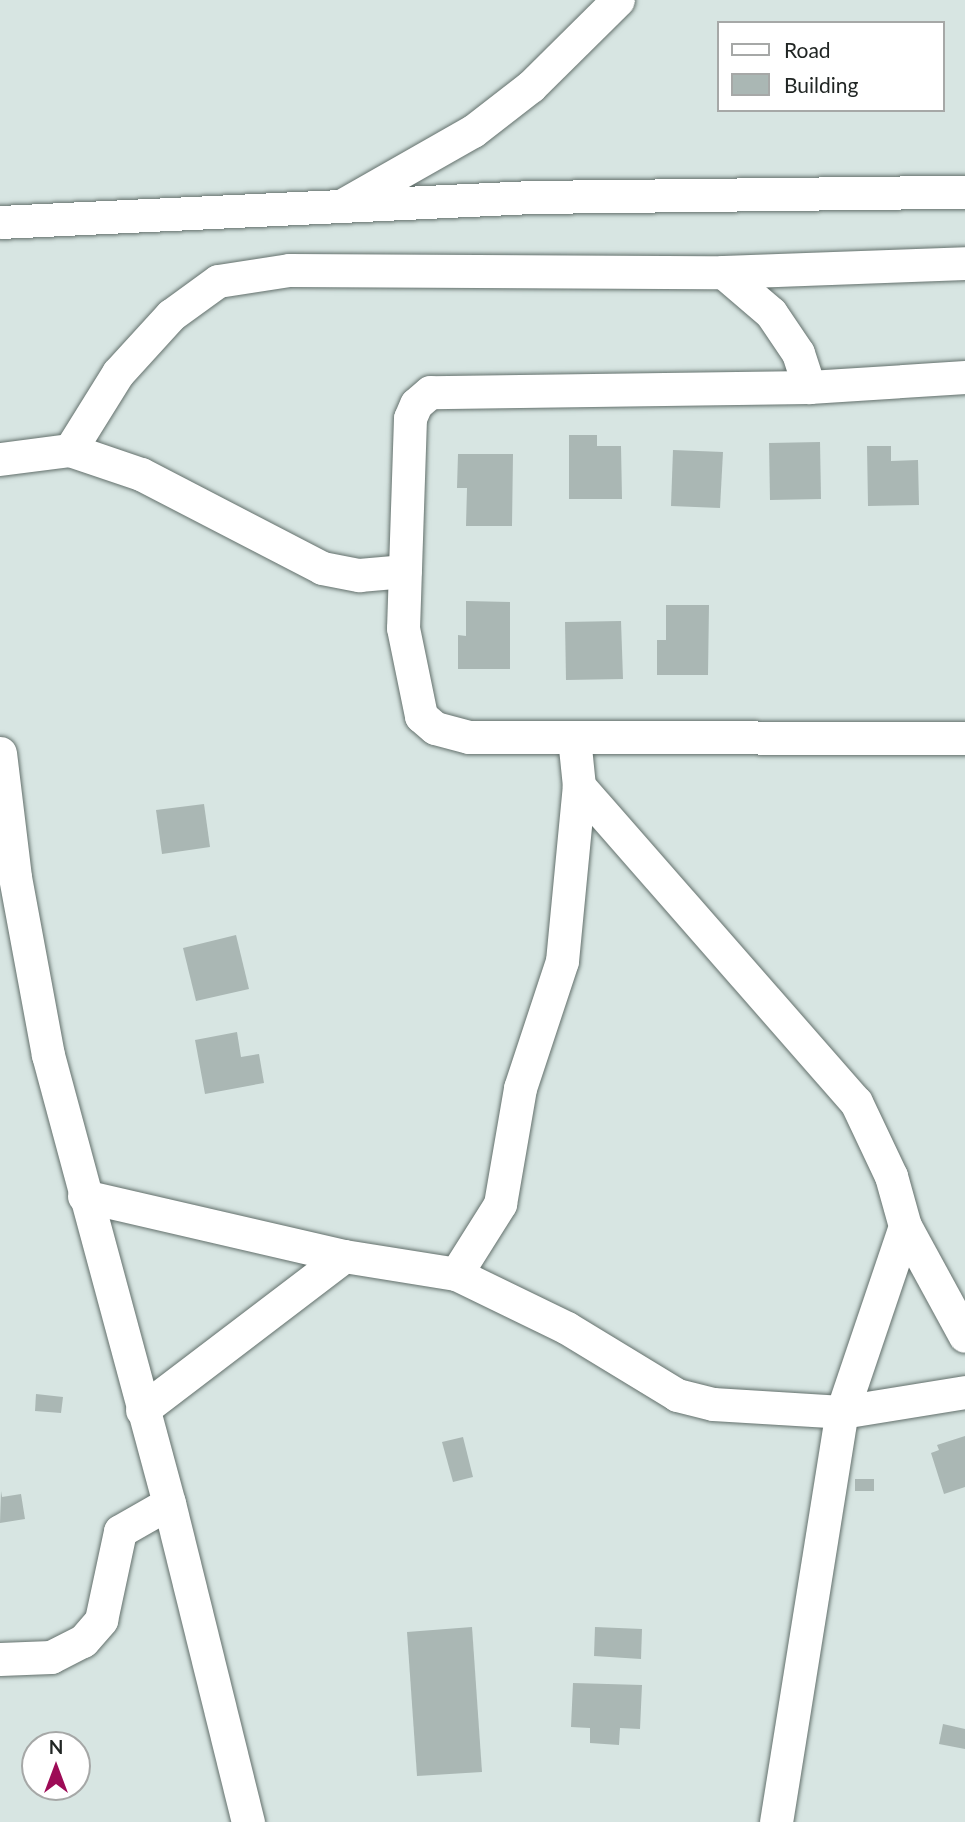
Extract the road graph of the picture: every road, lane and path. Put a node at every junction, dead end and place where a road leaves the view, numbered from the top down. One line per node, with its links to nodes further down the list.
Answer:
1 (618, 0): 3 (street)
2 (965, 192): 3 (street)
3 (338, 208): 4 (street)
4 (0, 222)
5 (965, 263): 6 (street)
6 (723, 272): 8 (street); 9 (street)
7 (960, 374): 8 (street)
8 (809, 387): 11 (street)
9 (70, 450): 10 (street); 11 (street)
10 (0, 459)
11 (405, 571): 12 (street)
12 (574, 738): 13 (street); 15 (street)
13 (965, 738)
14 (0, 753): 16 (street)
15 (579, 786): 17 (street); 19 (street)
16 (84, 1196): 18 (street); 22 (street)
17 (905, 1226): 20 (street); 23 (street)
18 (344, 1256): 19 (street); 22 (street)
19 (456, 1274): 23 (street)
20 (965, 1336)
21 (965, 1392): 23 (street)
22 (142, 1410): 24 (street)
23 (842, 1412): 27 (street)
24 (169, 1503): 25 (street); 26 (street)
25 (0, 1659)
26 (248, 1822)
27 (776, 1822)

